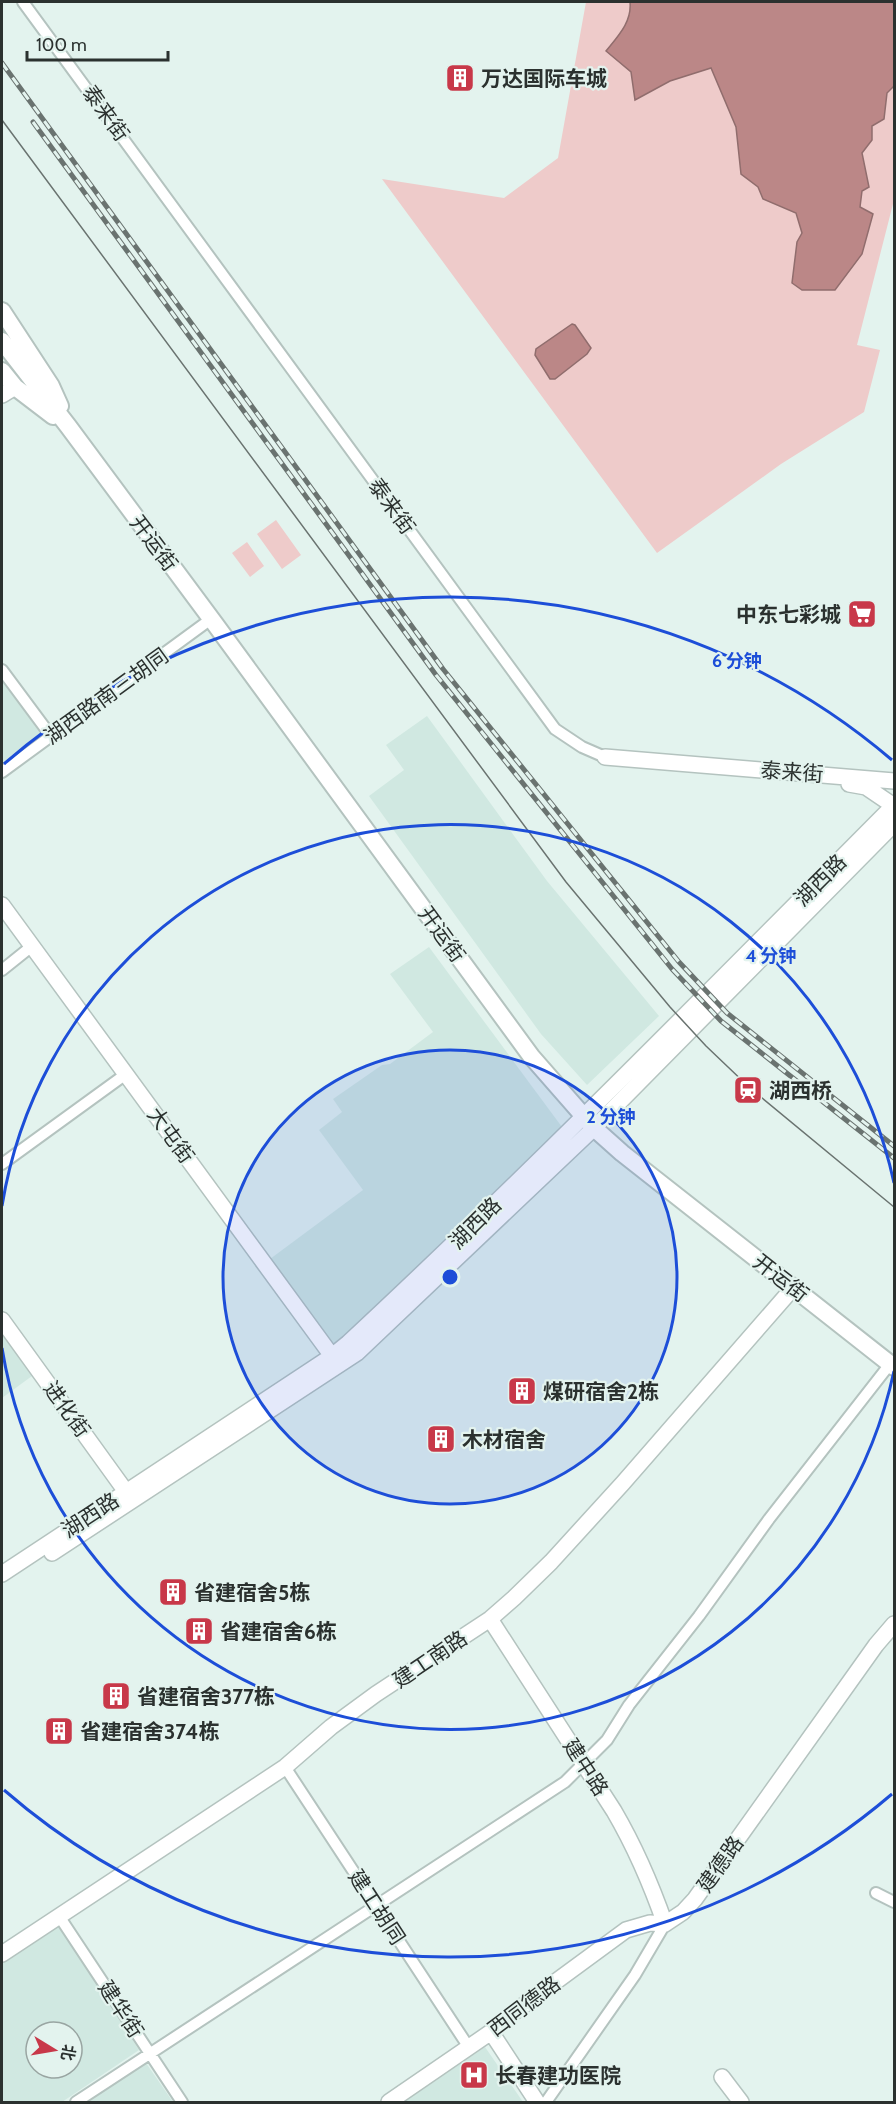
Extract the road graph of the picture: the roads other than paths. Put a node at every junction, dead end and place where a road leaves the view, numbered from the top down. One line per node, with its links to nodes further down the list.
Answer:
1 (23, 2): 10 (street, 泰来街)
2 (2, 311): 6 (main road, 开运街)
3 (2, 341): 6 (main road, 开运街)
4 (2, 371): 5 (main road, 开运街)
5 (8, 391): 6 (main road, 开运街)
6 (68, 426): 7 (main road, 开运街)
7 (211, 619): 9 (street, 湖西路南三胡同); 20 (main road, 开运街)
8 (2, 669): 9 (street)
9 (51, 736): 11 (street, 湖西路南三胡同)
10 (605, 757): 12 (street, 泰来街)
11 (2, 772)
12 (821, 774): 13 (street, 泰来街); 14 (street)
13 (894, 781)
14 (894, 806): 20 (street, 湖西路)
15 (894, 824): 20 (street, 湖西路)
16 (2, 905): 17 (street, 大屯街)
17 (32, 946): 18 (street); 19 (street, 大屯街)
18 (2, 970)
19 (126, 1074): 21 (street); 24 (street, 大屯街)
20 (588, 1123): 22 (main road, 开运街); 24 (street, 湖西路)
21 (2, 1164)
22 (793, 1288): 25 (main road, 开运街); 29 (street, 建工南路)
23 (2, 1320): 26 (street, 进化街)
24 (337, 1360): 26 (street, 湖西路)
25 (892, 1366): 31 (street)
26 (130, 1495): 27 (street, 湖西路); 28 (street, 湖西路)
27 (2, 1574)
28 (2, 1585)
29 (490, 1619): 31 (street, 建中路); 32 (street, 建工南路)
30 (894, 1624): 37 (street, 建德路)
31 (584, 1765): 35 (street); 37 (street, 建中路)
32 (285, 1767): 35 (street, 建工胡同); 36 (street, 建工南路)
33 (876, 1893): 34 (street)
34 (894, 1902)
35 (376, 1905): 40 (street, 建工胡同); 41 (street)
36 (59, 1916): 38 (street, 建工南路); 41 (street, 建华街)
37 (665, 1924): 39 (street, 西同德路); 47 (street, 建德路)
38 (2, 1954)
39 (491, 2032): 40 (street, 西同德路); 46 (street)
40 (468, 2046): 45 (street, 西同德路)
41 (150, 2053): 43 (street); 44 (street, 建华街)
42 (722, 2077): 48 (street)
43 (76, 2103)
44 (182, 2103)
45 (389, 2103)
46 (537, 2103)
47 (546, 2103)
48 (741, 2103)

